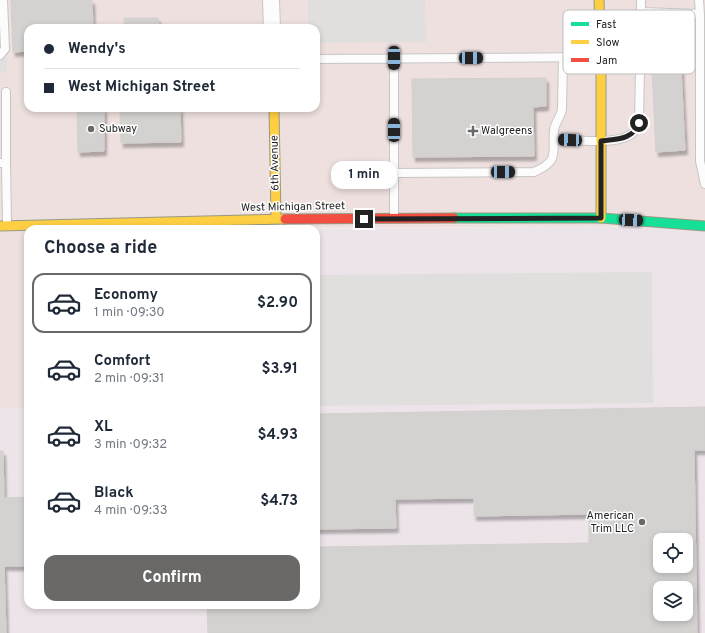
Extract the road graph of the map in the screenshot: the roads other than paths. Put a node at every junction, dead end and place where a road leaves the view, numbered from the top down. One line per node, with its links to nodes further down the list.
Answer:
1 (271, 0): 8 (street)
2 (599, 0): 5 (main road)
3 (699, 0): 7 (lane)
4 (2, 3): 9 (lane)
5 (599, 10)
6 (695, 14): 7 (lane)
7 (700, 14): 21 (lane)
8 (272, 24)
9 (0, 55)
10 (563, 57): 12 (lane); 17 (lane)
11 (320, 58): 12 (lane)
12 (394, 58): 20 (lane)
13 (601, 74): 18 (main road)
14 (640, 74): 18 (lane)
15 (6, 92): 19 (lane)
16 (274, 112): 24 (main road, 6th Avenue)
17 (554, 139): 18 (lane); 20 (lane)
18 (601, 141): 23 (main road)
19 (3, 163): 27 (lane)
20 (394, 173): 22 (lane)
21 (705, 184)
22 (394, 218): 23 (main road, West Michigan Street); 24 (main road, West Michigan Street)
23 (601, 218): 28 (main road, West Michigan Street)
24 (276, 219): 26 (main road, West Michigan Street)
25 (24, 225): 27 (main road, West Michigan Street)
26 (43, 225)
27 (4, 226)
28 (705, 226)

